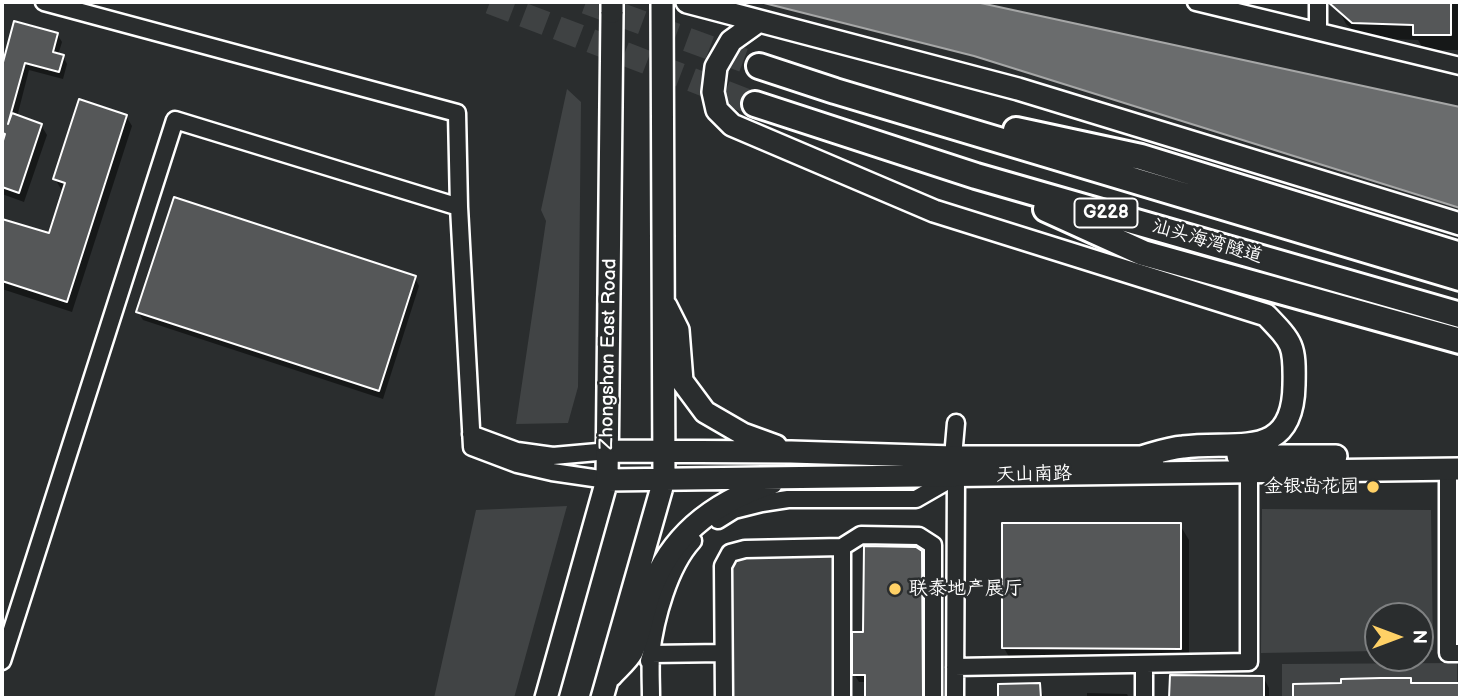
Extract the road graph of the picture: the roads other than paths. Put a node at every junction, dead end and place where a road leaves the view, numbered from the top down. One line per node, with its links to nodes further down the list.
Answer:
1 (44, 2): 14 (street)
2 (662, 2): 18 (main road)
3 (687, 2): 7 (main road)
4 (1196, 2): 8 (street)
5 (1318, 2): 8 (street)
6 (612, 7): 23 (main road, Zhongshan East Road)
7 (759, 21): 15 (main road); 26 (main road)
8 (1318, 32): 10 (street)
9 (759, 66): 11 (highway, 汕头海湾隧道 / G228)
10 (1460, 66)
11 (835, 91): 16 (highway); 17 (highway, 汕头海湾隧道 / G228)
12 (755, 104): 13 (highway, 汕头海湾隧道 / G228)
13 (976, 176): 19 (highway, 汕头海湾隧道 / G228); 20 (highway)
14 (459, 208): 22 (street); 37 (street)
15 (1460, 224)
16 (1460, 255)
17 (1460, 278)
18 (663, 301): 24 (main road); 25 (main road)
19 (1460, 315)
20 (1460, 341)
21 (956, 423): 28 (street)
22 (471, 434): 23 (street); 31 (street)
23 (609, 451): 24 (main road, 天山南路); 31 (main road, Zhongshan East Road)
24 (664, 452): 25 (main road, 天山南路); 32 (main road)
25 (791, 452): 28 (main road, 天山南路)
26 (1142, 457): 27 (main road, 天山南路); 28 (main road, 天山南路)
27 (1456, 465): 29 (main road, 天山南路); 35 (street)
28 (955, 467): 29 (main road, 天山南路); 30 (main road, 天山南路); 36 (street); 39 (street)
29 (1250, 472): 38 (street)
30 (793, 478): 32 (main road, 天山南路); 40 (main road)
31 (607, 480): 32 (main road, 天山南路); 42 (main road, Zhongshan East Road)
32 (664, 480): 40 (main road)
33 (842, 547): 34 (street); 44 (street); 45 (street)
34 (723, 653): 36 (street); 43 (street)
35 (1460, 653)
36 (651, 654): 41 (street)
37 (2, 661)
38 (1144, 664): 39 (street); 47 (street)
39 (955, 667): 46 (street)
40 (605, 689)
41 (649, 694)
42 (545, 698)
43 (724, 698)
44 (842, 698)
45 (933, 698)
46 (955, 698)
47 (1144, 698)

